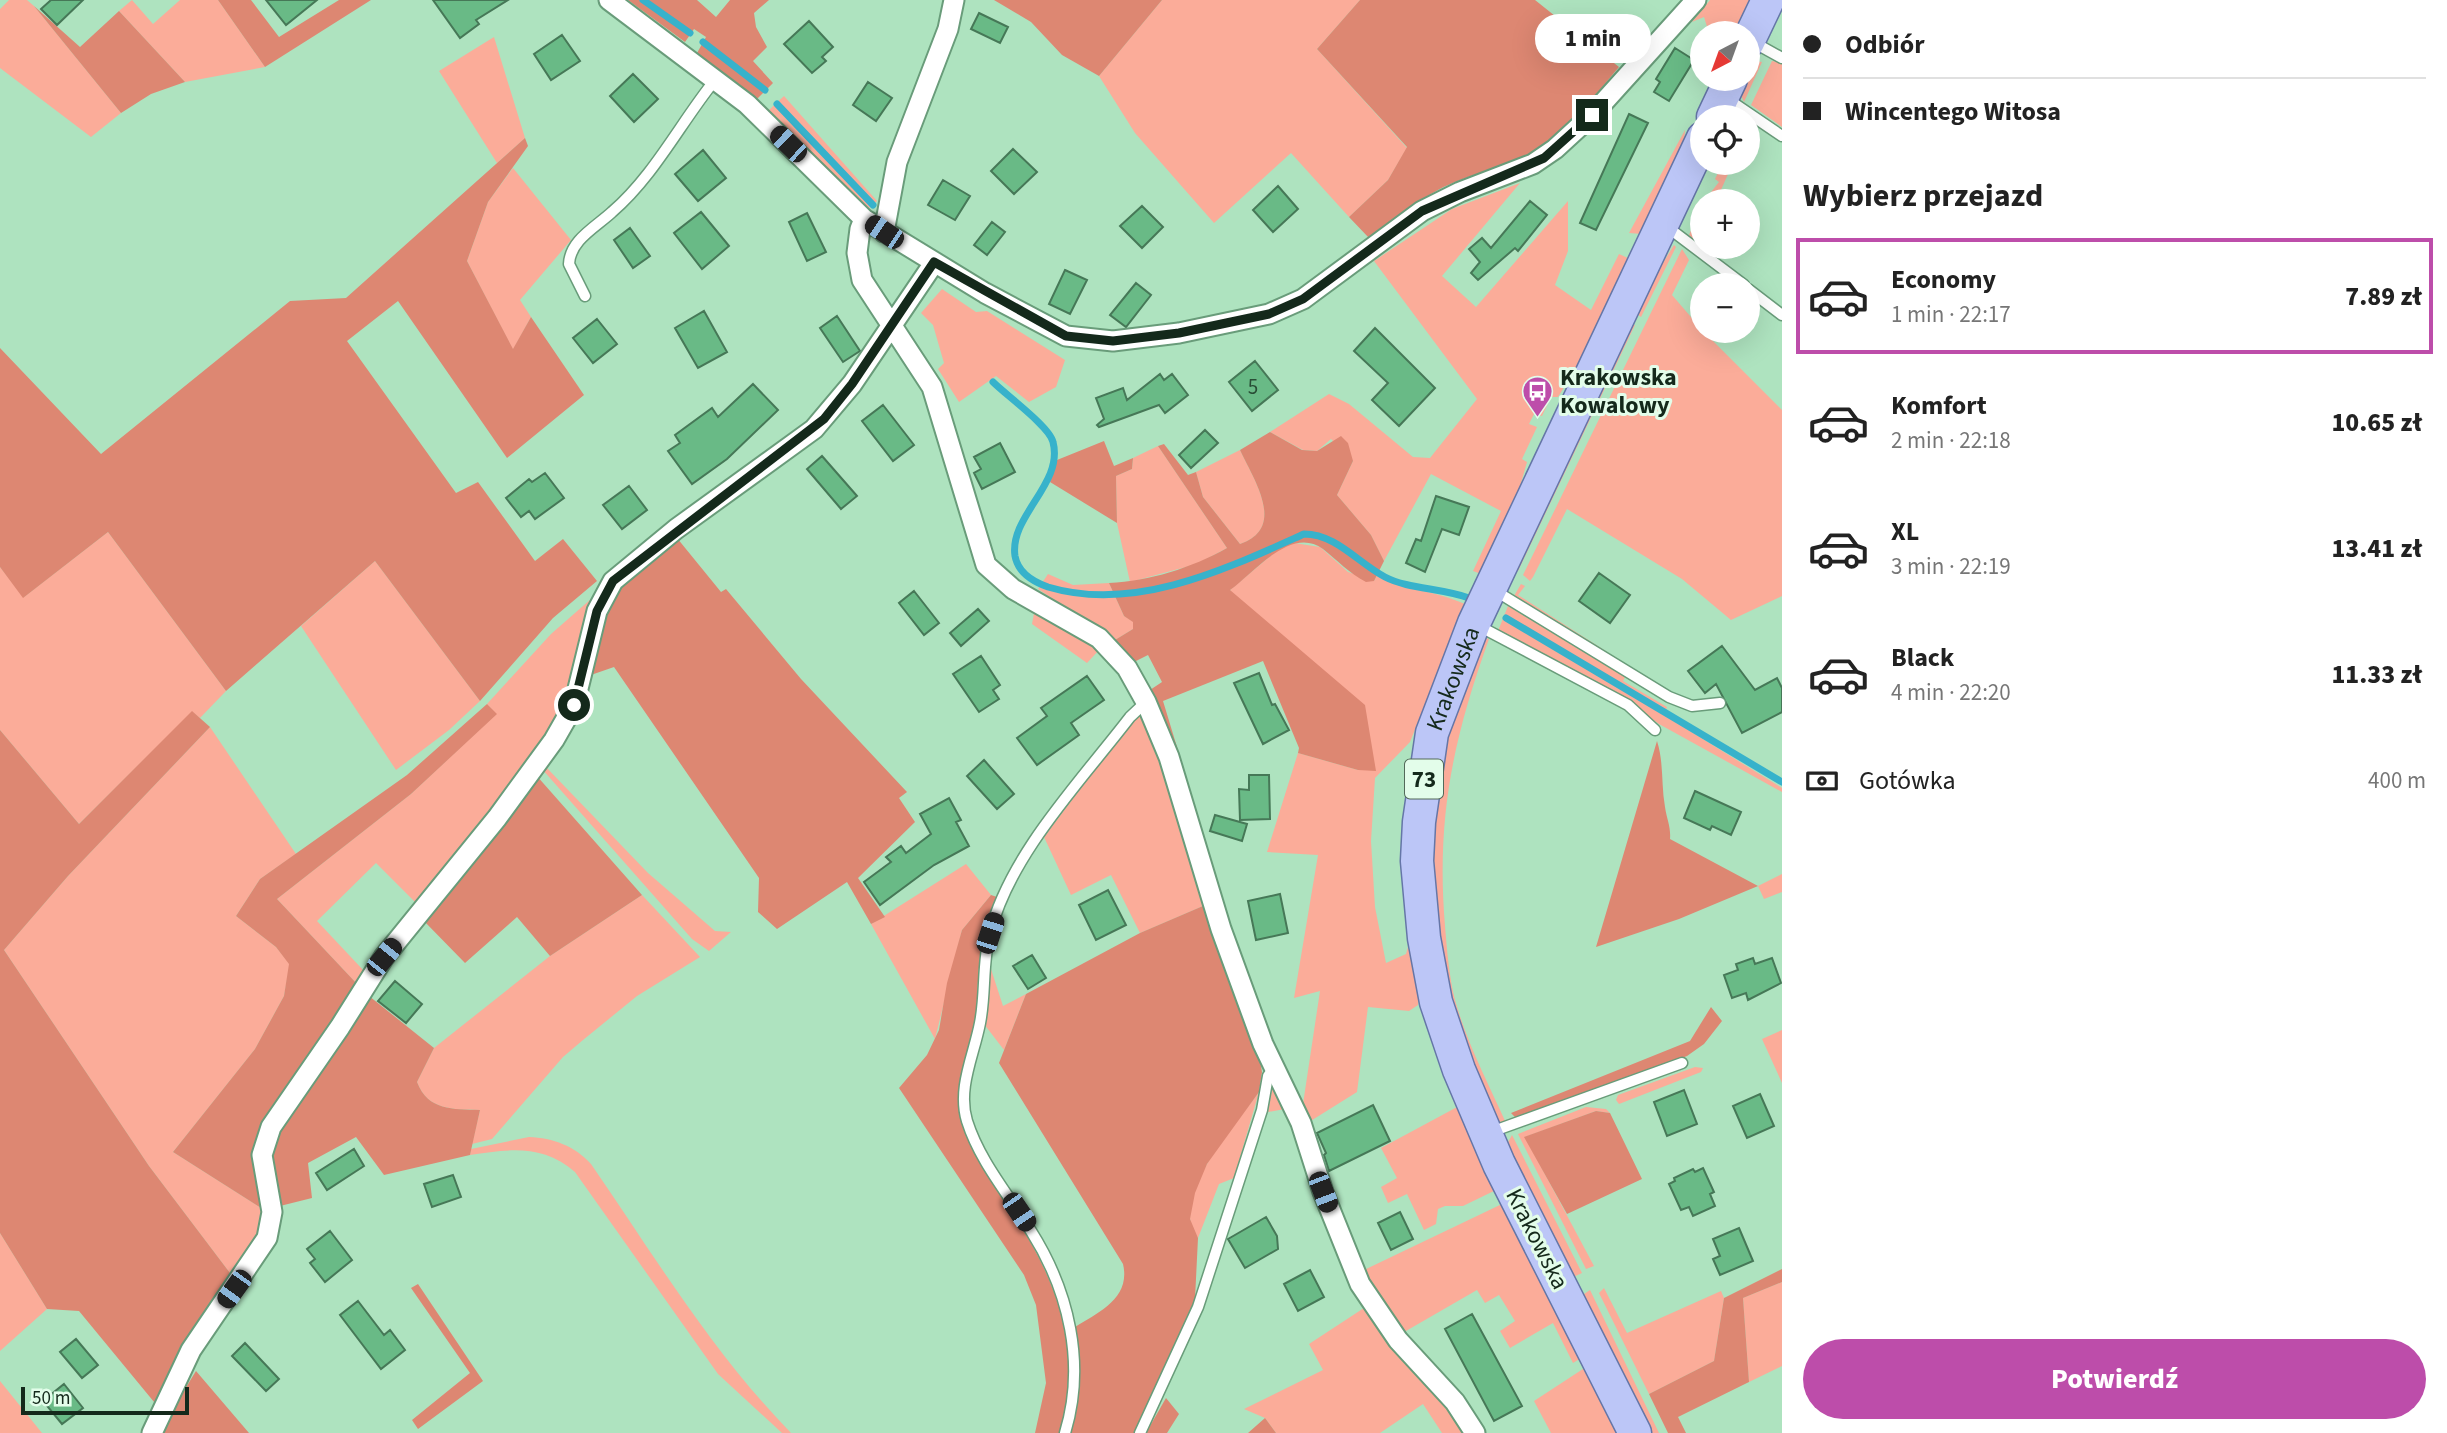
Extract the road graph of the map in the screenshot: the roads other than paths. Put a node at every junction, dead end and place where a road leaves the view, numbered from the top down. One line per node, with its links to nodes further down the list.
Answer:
1 (609, 0): 8 (street)
2 (954, 0): 14 (street)
3 (1696, 0): 15 (street)
4 (1768, 0): 5 (main road)
5 (1758, 21)
6 (1760, 47): 7 (lane)
7 (1782, 58)
8 (715, 80): 12 (street); 17 (lane)
9 (1722, 97): 10 (lane)
10 (1782, 136)
11 (1690, 165): 13 (main road, Krakowska / 73)
12 (864, 219): 14 (street); 20 (street)
13 (1662, 223): 16 (lane); 21 (main road, Krakowska / 73)
14 (884, 232): 15 (street)
15 (934, 262): 20 (street)
16 (1728, 273)
17 (585, 296)
18 (1760, 298): 19 (lane)
19 (1782, 315)
20 (890, 324): 23 (street); 29 (street)
21 (1490, 588): 22 (main road, Krakowska / 73); 24 (lane)
22 (1474, 623): 25 (lane); 28 (main road, Krakowska / 73)
23 (1146, 702): 27 (street); 30 (lane)
24 (1720, 703)
25 (1655, 730)
26 (1682, 1063): 28 (lane)
27 (1274, 1068): 31 (lane); 32 (street)
28 (1487, 1134): 33 (main road, Krakowska / 73)
29 (152, 1433)
30 (1065, 1433)
31 (1140, 1433)
32 (1475, 1433)
33 (1635, 1433)

